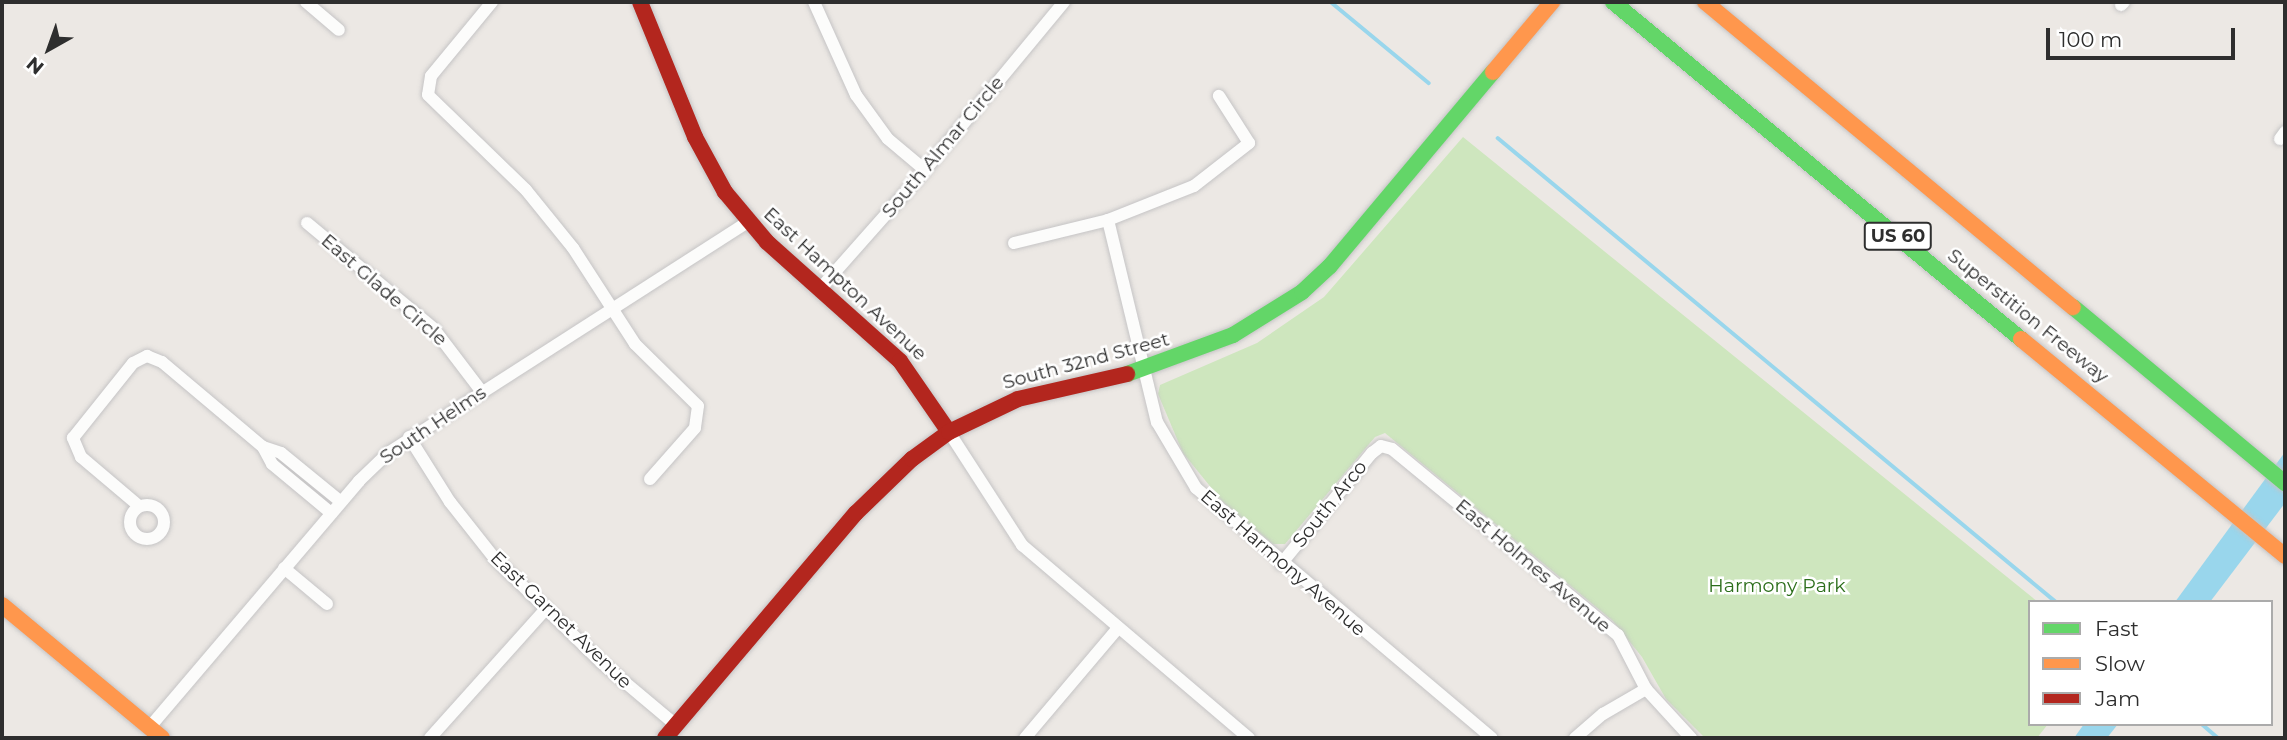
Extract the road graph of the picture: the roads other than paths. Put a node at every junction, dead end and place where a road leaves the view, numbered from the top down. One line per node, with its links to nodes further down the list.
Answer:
1 (306, 2): 9 (street)
2 (492, 2): 17 (street)
3 (640, 2): 13 (main road, East Hampton Avenue)
4 (814, 2): 11 (street)
5 (1064, 2): 11 (street, South Almar Circle)
6 (1613, 2): 29 (main road, Superstition Freeway / US 60)
7 (1705, 2): 25 (main road, Superstition Freeway / US 60)
8 (1549, 6): 18 (main road, South 32nd Street)
9 (340, 30)
10 (1219, 96): 12 (street)
11 (925, 170): 16 (street, South Almar Circle)
12 (1108, 220): 15 (street); 18 (street, East Harmony Avenue)
13 (748, 222): 16 (main road, East Hampton Avenue); 17 (street, South Helms)
14 (307, 223): 19 (street, East Glade Circle)
15 (1014, 243)
16 (820, 290): 20 (main road, East Hampton Avenue)
17 (614, 312): 19 (street, South Helms); 24 (street)
18 (1144, 370): 20 (main road, South 32nd Street); 30 (street, East Harmony Avenue)
19 (482, 392): 21 (street, South Helms)
20 (949, 432): 35 (street, East Hampton Avenue); 37 (main road, South 32nd Street)
21 (410, 437): 26 (street, South Helms); 34 (street, East Garnet Avenue)
22 (1381, 446): 30 (street, South Arco); 36 (street, East Holmes Avenue)
23 (263, 447): 26 (street); 27 (street); 28 (street)
24 (650, 479)
25 (2285, 483)
26 (341, 502): 28 (street, South Helms)
27 (139, 506)
28 (331, 513): 31 (street, South Helms)
29 (2285, 556)
30 (1281, 564): 43 (street, East Harmony Avenue)
31 (284, 568): 32 (street); 38 (street, South Helms)
32 (327, 604)
33 (2, 605): 38 (main road)
34 (545, 610): 37 (street, East Garnet Avenue); 39 (street)
35 (1117, 629): 41 (street); 42 (street, East Hampton Avenue)
36 (1646, 689): 44 (street); 45 (street, East Holmes Avenue)
37 (676, 725): 40 (main road, South 32nd Street)
38 (155, 733)
39 (430, 738)
40 (664, 738)
41 (1025, 738)
42 (1248, 738)
43 (1492, 738)
44 (1575, 738)
45 (1691, 738)

